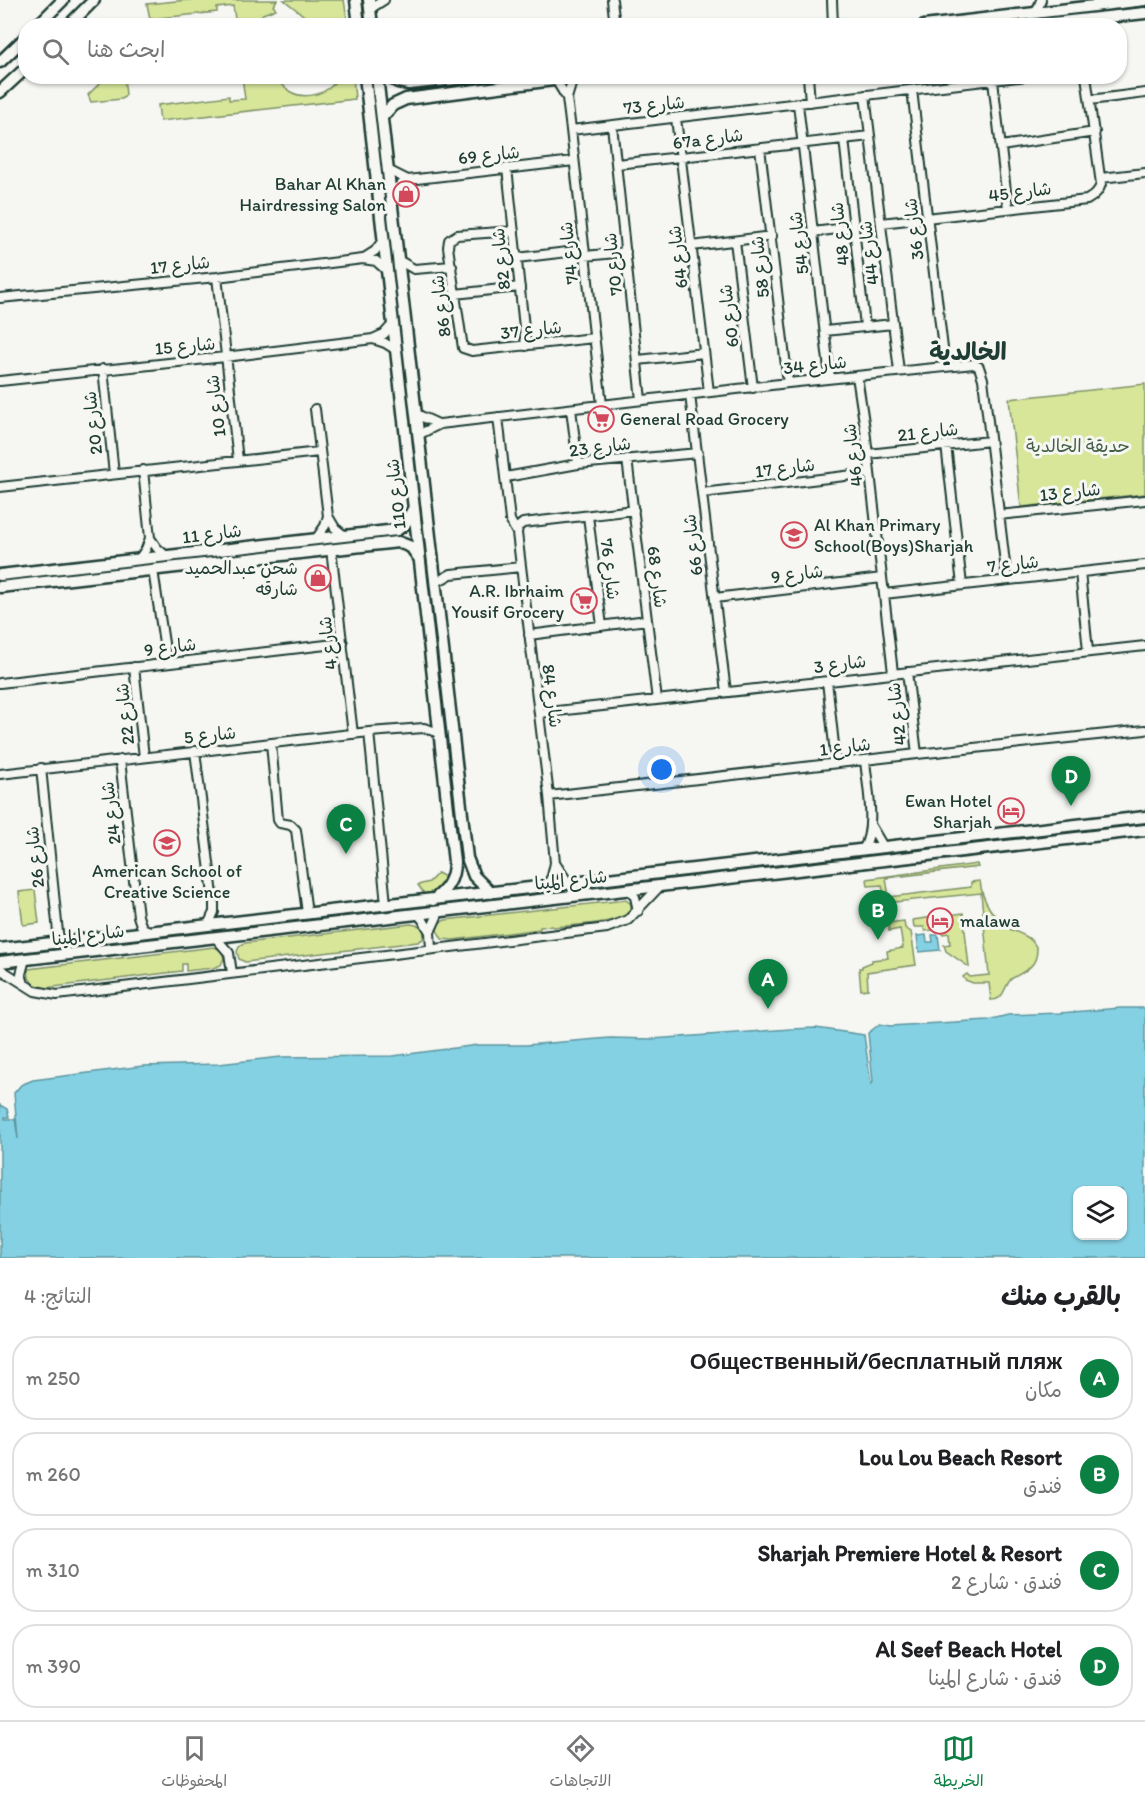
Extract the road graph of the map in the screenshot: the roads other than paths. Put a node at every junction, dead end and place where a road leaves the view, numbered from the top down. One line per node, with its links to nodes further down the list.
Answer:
1 (63, 0): 14 (main road)
2 (94, 0): 15 (main road)
3 (356, 0): 16 (main road)
4 (384, 0): 9 (street)
5 (612, 0): 17 (street)
6 (832, 0): 18 (street)
7 (1043, 0): 11 (street); 12 (street)
8 (1145, 0): 10 (main road)
9 (369, 4)
10 (1099, 6): 11 (main road); 21 (main road)
11 (1050, 11): 12 (main road); 20 (main road)
12 (1036, 13): 19 (main road)
13 (1145, 13): 22 (main road)
14 (45, 18)
15 (76, 18)
16 (360, 18)
17 (614, 18)
18 (834, 18)
19 (993, 18)
20 (1043, 18)
21 (1076, 18)
22 (1115, 18)
23 (18, 45): 24 (main road)
24 (0, 62)
25 (18, 75): 37 (main road)
26 (366, 84): 71 (main road, شارع 110)
27 (378, 84): 45 (main road, شارع 110)
28 (401, 84): 41 (main road)
29 (525, 84): 41 (main road)
30 (558, 84): 40 (street, شارع 74)
31 (571, 84): 40 (street, شارع 74)
32 (809, 84): 43 (street)
33 (939, 84): 36 (street, شارع 73)
34 (993, 84): 53 (street)
35 (1087, 84): 42 (street)
36 (912, 90): 39 (street, شارع 73); 65 (street, شارع 36)
37 (0, 92)
38 (1145, 93): 42 (street)
39 (865, 95): 43 (street, شارع 73); 50 (street, شارع 44)
40 (567, 98): 48 (street, شارع 74)
41 (402, 100): 45 (main road)
42 (1090, 100): 49 (street)
43 (810, 102): 44 (street, شارع 73)
44 (798, 104): 46 (street, شارع 73); 52 (street, شارع 54)
45 (382, 117): 59 (main road, شارع 110)
46 (676, 118): 47 (street, شارع 73); 55 (street, شارع 64)
47 (612, 125): 48 (street, شارع 73); 57 (street, شارع 70)
48 (571, 130): 56 (street, شارع 74)
49 (1095, 132): 53 (street); 61 (street)
50 (870, 136): 51 (street); 66 (street, شارع 44)
51 (844, 139): 52 (street); 67 (street, شارع 48)
52 (802, 143): 54 (street, 67a شارع); 69 (street, شارع 54)
53 (1001, 146): 64 (street)
54 (760, 148): 55 (street, 67a شارع); 70 (street, شارع 58)
55 (681, 157): 57 (street, 67a شارع); 73 (street, شارع 64)
56 (574, 161): 58 (street, شارع 69); 75 (street, شارع 74)
57 (617, 164): 74 (street, شارع 70)
58 (507, 168): 62 (street, شارع 69); 68 (street, شارع 82)
59 (388, 170): 62 (street); 63 (main road, شارع 110)
60 (1145, 173): 61 (street)
61 (1101, 178): 64 (street, شارع 45)
62 (408, 180): 63 (street, شارع 69)
63 (390, 192): 78 (main road, شارع 110)
64 (1008, 208): 65 (street, شارع 45)
65 (928, 218): 66 (street, شارع 45); 99 (street, شارع 36)
66 (881, 223): 88 (street, شارع 44)
67 (854, 227): 69 (street); 89 (street, شارع 48)
68 (514, 231): 76 (street, شارع 82); 79 (street, شارع 86)
69 (813, 232): 90 (street, شارع 54)
70 (772, 236): 72 (street); 105 (street, شارع 58)
71 (383, 240): 77 (street); 81 (main road, شارع 110)
72 (735, 241): 73 (street); 106 (street, شارع 60)
73 (692, 246): 96 (street, شارع 64)
74 (627, 252): 75 (street); 98 (street, شارع 70)
75 (585, 253): 76 (street); 91 (street, شارع 74)
76 (517, 258): 84 (street, شارع 82)
77 (363, 259): 81 (street); 82 (street, شارع 17)
78 (398, 260): 80 (street); 83 (main road, شارع 110)
79 (452, 266): 80 (street); 85 (street, شارع 86)
80 (414, 269): 83 (street)
81 (386, 270): 87 (main road, شارع 110)
82 (217, 277): 86 (street, شارع 17); 97 (street, شارع 10)
83 (400, 280): 113 (main road, شارع 110)
84 (520, 287): 85 (street); 93 (street, شارع 82)
85 (456, 294): 95 (street, شارع 86)
86 (0, 298)
87 (393, 324): 92 (street, شارع 15); 94 (main road, شارع 110)
88 (893, 324): 89 (street); 101 (street, شارع 44)
89 (865, 326): 90 (street)
90 (825, 331): 103 (street, شارع 54)
91 (594, 338): 93 (street, شارع 37); 110 (street, شارع 74)
92 (373, 339): 94 (street); 97 (street, شارع 15)
93 (526, 346): 95 (street, شارع 37)
94 (396, 350): 132 (main road, شارع 110)
95 (472, 351)
96 (704, 353): 98 (street); 107 (street, شارع 64)
97 (225, 357): 100 (street, شارع 15); 123 (street, شارع 10)
98 (638, 360): 109 (street, شارع 70)
99 (945, 365): 101 (street, شارع 34); 117 (street, شارع 34)
100 (103, 369): 104 (street, شارع 15); 127 (street, شارع 20)
101 (899, 371): 102 (street, شارع 34)
102 (857, 376): 103 (street, شارع 34); 121 (street, شارع 46)
103 (830, 378): 105 (street, شارع 34)
104 (0, 381)
105 (788, 383): 106 (street, شارع 34)
106 (753, 388): 107 (street, شارع 34)
107 (709, 392): 108 (street, شارع 34)
108 (690, 395): 109 (street, شارع 34); 120 (street, شارع 66)
109 (641, 400): 110 (street, شارع 34)
110 (602, 405): 112 (street, شارع 34)
111 (315, 409): 119 (street)
112 (572, 409): 114 (street, شارع 34); 124 (street)
113 (416, 414): 115 (street, شارع 34); 116 (main road, شارع 110)
114 (498, 417): 115 (street, شارع 34); 128 (street, شارع 84)
115 (440, 424): 116 (street, شارع 34)
116 (418, 435): 137 (main road, شارع 110)
117 (990, 441): 118 (street, شارع 21); 134 (street, شارع 34)
118 (946, 445): 121 (street, شارع 21); 160 (street)
119 (320, 452): 123 (street); 135 (street)
120 (698, 453): 122 (street, شارع 23); 130 (street, شارع 66)
121 (868, 454): 126 (street, شارع 46)
122 (627, 459): 124 (street, شارع 23); 133 (street, شارع 68)
123 (238, 460): 125 (street)
124 (578, 464): 128 (street, شارع 23)
125 (143, 470): 127 (street); 140 (street)
126 (870, 473): 130 (street, شارع 17); 156 (street, شارع 46)
127 (114, 474): 129 (street)
128 (506, 477): 138 (street, شارع 84)
129 (0, 487)
130 (702, 494): 163 (street, شارع 66)
131 (1145, 500): 134 (street, شارع 13)
132 (414, 506): 137 (main road); 139 (main road, شارع 11); 147 (main road, شارع 110)
133 (633, 510): 136 (street); 165 (street, شارع 68)
134 (999, 515): 157 (street, شارع 34)
135 (328, 516): 139 (street); 141 (street)
136 (588, 516): 138 (street); 166 (street, شارع 76)
137 (428, 522): 150 (main road, شارع 110)
138 (517, 533): 151 (street, شارع 84)
139 (346, 536): 141 (main road, شارع 11)
140 (150, 538): 144 (street); 145 (street)
141 (316, 539): 142 (main road, شارع 11)
142 (281, 543): 144 (main road, شارع 11); 146 (main road)
143 (332, 549): 146 (main road, شارع 11); 147 (main road, شارع 11); 168 (street, شارع 4)
144 (166, 556): 145 (main road, شارع 11)
145 (139, 559): 149 (main road, شارع 11)
146 (244, 559): 152 (main road, شارع 11)
147 (420, 559): 164 (main road, شارع 110)
148 (1145, 565): 153 (street, شارع 7)
149 (80, 566): 155 (main road, شارع 11); 158 (main road)
150 (434, 567): 154 (street); 159 (main road, شارع 110)
151 (521, 567): 154 (street); 167 (street, شارع 84)
152 (153, 570): 158 (main road, شارع 11); 172 (street)
153 (1080, 572): 157 (street, شارع 7); 171 (street)
154 (451, 574): 159 (street)
155 (0, 575)
156 (882, 578): 162 (street, شارع 46); 163 (street, شارع 9)
157 (1007, 580): 160 (street, شارع 7)
158 (35, 583): 161 (main road, شارع 11)
159 (435, 583): 170 (main road, شارع 110)
160 (962, 585): 162 (street, شارع 7)
161 (0, 587)
162 (884, 594): 175 (street, شارع 46)
163 (715, 598): 178 (street, شارع 66)
164 (425, 606): 170 (main road); 181 (main road, شارع 110)
165 (647, 620): 166 (street); 179 (street, شارع 68)
166 (602, 626): 167 (street)
167 (529, 635): 180 (street, شارع 84)
168 (343, 643): 172 (street, شارع 9); 186 (street, شارع 4)
169 (1145, 646): 171 (street, شارع 3)
170 (443, 648): 205 (main road, شارع 110)
171 (1088, 651): 174 (street, شارع 3)
172 (167, 663): 173 (street, شارع 9)
173 (134, 667): 177 (street, شارع 9); 190 (street, شارع 22)
174 (907, 672): 175 (street, شارع 3); 189 (street, شارع 42)
175 (893, 673): 176 (street, شارع 3)
176 (827, 681): 178 (street, شارع 3); 193 (street)
177 (0, 682)
178 (726, 692): 179 (street, شارع 3)
179 (657, 700): 180 (street, شارع 3)
180 (539, 713): 196 (street, شارع 84)
181 (438, 717): 182 (street); 185 (main road, شارع 110)
182 (424, 728): 184 (street, شارع 5); 185 (street, شارع 5)
183 (1145, 730): 189 (street, شارع 1)
184 (369, 732): 186 (street, شارع 5); 216 (street)
185 (440, 733): 206 (main road, شارع 110)
186 (353, 734): 187 (street, شارع 5)
187 (271, 743): 188 (street, شارع 5); 219 (street)
188 (195, 751): 190 (street, شارع 5); 222 (street)
189 (916, 754): 192 (street, شارع 1)
190 (144, 757): 191 (street, شارع 5)
191 (120, 760): 194 (street, شارع 5); 223 (street, شارع 24)
192 (865, 760): 193 (street, شارع 1); 199 (street)
193 (836, 763): 196 (street, شارع 1)
194 (41, 768): 195 (street, شارع 5); 228 (street, شارع 26)
195 (0, 774)
196 (549, 796): 204 (street, شارع 84)
197 (1145, 817): 198 (main road, شارع المينا)
198 (1104, 822): 201 (main road); 202 (main road, شارع المينا)
199 (871, 826): 202 (street); 203 (street)
200 (1145, 830): 201 (main road, شارع المينا)
201 (1076, 838): 209 (main road, شارع المينا)
202 (884, 848): 203 (main road, شارع المينا)
203 (863, 850): 207 (main road, شارع المينا)
204 (555, 863): 208 (street, شارع 84); 210 (street, شارع 84)
205 (471, 870): 206 (main road); 212 (main road, شارع 110)
206 (453, 874): 214 (main road)
207 (583, 882): 208 (main road, شارع المينا); 213 (main road)
208 (569, 884): 210 (main road, شارع المينا)
209 (661, 885): 211 (main road, شارع المينا); 217 (street)
210 (547, 887): 212 (main road, شارع المينا)
211 (629, 890): 213 (main road, شارع المينا); 217 (street)
212 (491, 893): 214 (main road, شارع المينا)
213 (550, 899): 218 (main road, شارع المينا)
214 (433, 900): 215 (main road, شارع المينا)
215 (399, 903): 216 (main road, شارع المينا); 221 (main road)
216 (386, 904): 219 (main road, شارع المينا)
217 (638, 911): 230 (street)
218 (439, 912): 220 (main road, شارع المينا); 224 (street)
219 (307, 913): 222 (main road, شارع المينا)
220 (417, 914): 221 (main road, شارع المينا); 224 (street)
221 (356, 921): 225 (main road, شارع المينا)
222 (208, 925): 223 (main road, شارع المينا)
223 (147, 932): 226 (main road, شارع المينا)
224 (430, 932): 230 (street)
225 (239, 935): 227 (main road, شارع المينا); 232 (street)
226 (111, 936): 228 (main road, شارع المينا); 231 (main road)
227 (215, 937): 231 (main road, شارع المينا); 232 (street)
228 (59, 942): 229 (main road, شارع المينا)
229 (0, 949)
230 (431, 949): 236 (street)
231 (76, 953): 233 (main road, شارع المينا)
232 (229, 953): 236 (street)
233 (25, 959): 234 (main road, شارع المينا); 237 (street)
234 (0, 962)
235 (0, 969): 237 (street)
236 (231, 973): 237 (street)
237 (24, 984)

